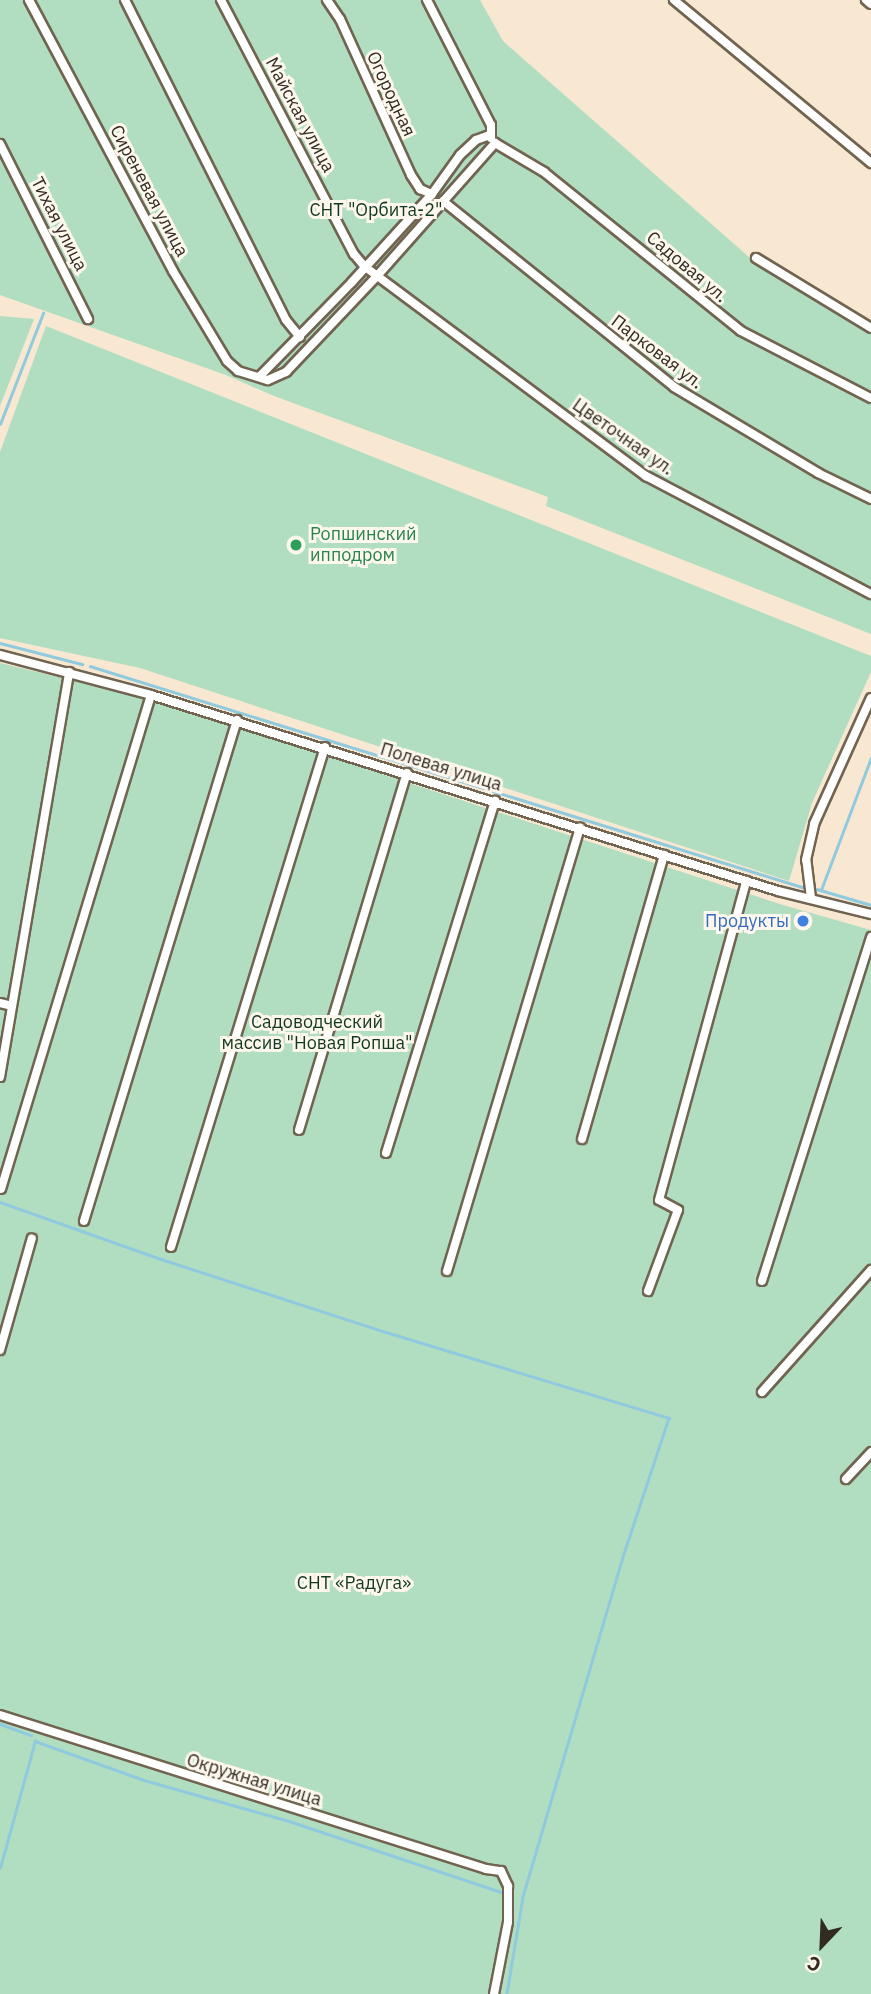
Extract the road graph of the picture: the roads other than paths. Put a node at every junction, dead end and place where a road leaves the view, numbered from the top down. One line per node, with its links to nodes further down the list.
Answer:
1 (29, 0): 20 (street, Сиреневая улица)
2 (125, 0): 19 (street)
3 (221, 0): 15 (street, Майская улица)
4 (327, 0): 12 (street, Огородная)
5 (427, 0): 9 (street)
6 (674, 0): 11 (street)
7 (866, 0): 8 (street)
8 (871, 4)
9 (493, 139): 12 (street); 13 (street); 21 (street, Садовая ул.)
10 (0, 144): 17 (street, Тихая улица)
11 (871, 163)
12 (432, 194): 15 (street)
13 (443, 201): 16 (street); 22 (street, Парковая ул.)
14 (756, 258): 18 (street)
15 (364, 266): 16 (street, Майская улица); 19 (street)
16 (377, 276): 20 (street); 23 (street, Цветочная ул.)
17 (88, 319)
18 (871, 328)
19 (300, 337): 20 (street)
20 (260, 376)
21 (871, 398)
22 (871, 499)
23 (871, 594)
24 (0, 655): 25 (street, Полевая улица)
25 (69, 672): 26 (street, Полевая улица); 40 (street)
26 (151, 695): 29 (street, Полевая улица); 45 (street)
27 (871, 698): 28 (street)
28 (867, 715): 36 (street)
29 (237, 720): 30 (street, Полевая улица); 46 (street)
30 (325, 747): 31 (street, Полевая улица); 48 (street)
31 (407, 774): 32 (street, Полевая улица); 42 (street)
32 (495, 800): 33 (street, Полевая улица); 44 (street)
33 (580, 827): 34 (street, Полевая улица); 50 (street)
34 (664, 855): 35 (street, Полевая улица); 43 (street)
35 (746, 881): 36 (street, Полевая улица); 52 (street)
36 (811, 898): 37 (street, Полевая улица)
37 (871, 914)
38 (871, 937): 51 (street)
39 (0, 1003): 40 (street)
40 (12, 1006): 41 (street)
41 (0, 1077)
42 (299, 1130)
43 (582, 1139)
44 (386, 1153)
45 (1, 1189)
46 (84, 1221)
47 (32, 1237): 53 (street)
48 (171, 1247)
49 (871, 1270): 54 (street)
50 (447, 1271)
51 (762, 1280)
52 (648, 1291)
53 (0, 1350)
54 (762, 1392)
55 (871, 1452): 56 (street)
56 (846, 1479)
57 (0, 1715): 58 (street, Окружная улица)
58 (494, 1994)

